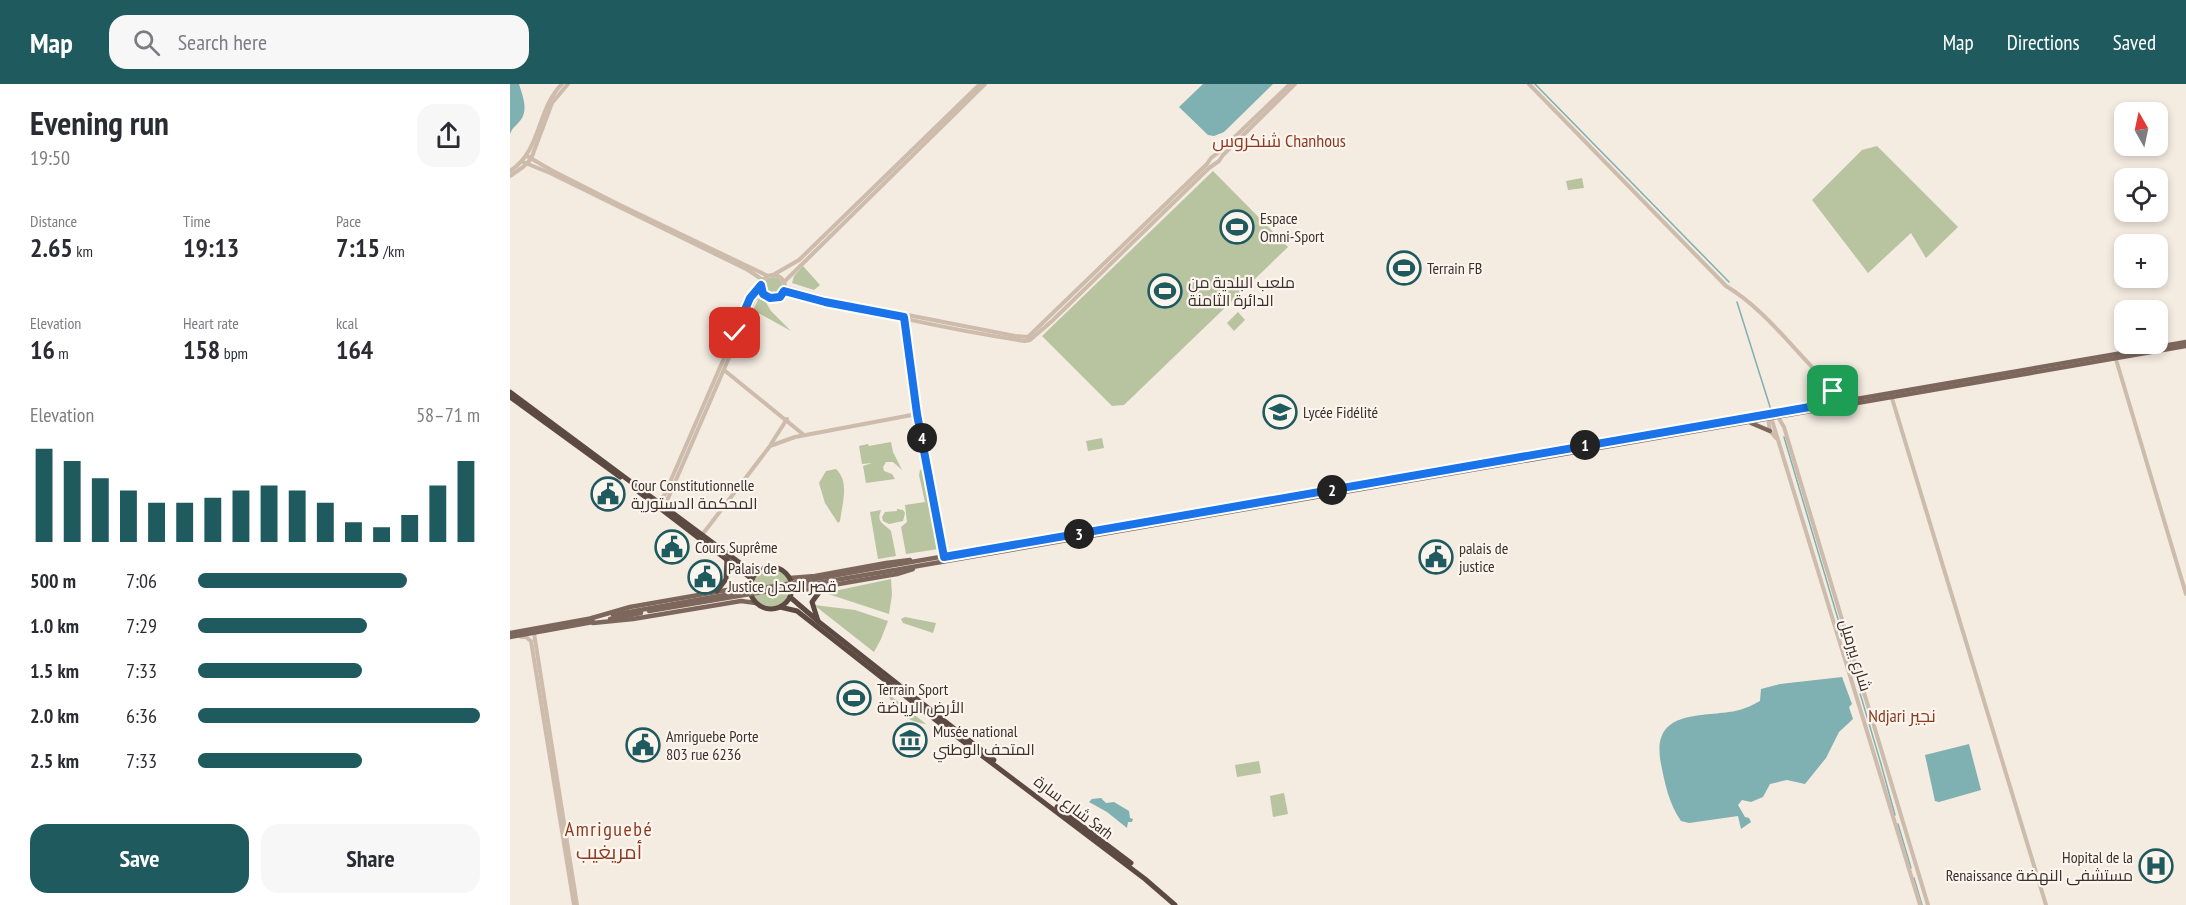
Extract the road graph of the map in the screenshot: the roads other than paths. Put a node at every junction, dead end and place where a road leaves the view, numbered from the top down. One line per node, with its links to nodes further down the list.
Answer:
1 (562, 84): 7 (street)
2 (568, 84): 7 (street)
3 (982, 84): 10 (street); 12 (street)
4 (1290, 84): 14 (street)
5 (1295, 84): 14 (street)
6 (1529, 84): 18 (street)
7 (529, 157): 8 (street); 10 (street)
8 (525, 163): 9 (street); 11 (street)
9 (510, 174)
10 (771, 275): 11 (street); 12 (street)
11 (762, 282): 13 (street); 35 (street)
12 (784, 287): 13 (street); 14 (street)
13 (763, 294): 17 (street)
14 (904, 315): 25 (street)
15 (2186, 344): 16 (main road)
16 (2115, 356): 20 (main road); 48 (street)
17 (724, 370): 27 (street); 36 (street)
18 (1834, 391): 22 (main road); 23 (street); 24 (main road)
19 (510, 392): 35 (highway)
20 (1891, 395): 22 (main road); 23 (main road); 59 (street)
21 (510, 397): 40 (highway)
22 (1857, 398): 23 (main road)
23 (1838, 404): 24 (main road); 28 (main road)
24 (1821, 405): 26 (main road)
25 (917, 414): 32 (street); 39 (street)
26 (1769, 417): 28 (main road); 29 (main road); 30 (street); 31 (street); 38 (main road)
27 (787, 419): 32 (street); 34 (street)
28 (1780, 419): 30 (street); 58 (street, شارع بيرميل)
29 (1748, 422): 31 (main road); 38 (main road)
30 (1774, 425): 33 (street)
31 (1770, 431): 33 (street, شارع بيرميل)
32 (804, 435): 34 (street)
33 (1778, 439): 57 (street, شارع بيرميل)
34 (770, 446): 37 (street)
35 (657, 501): 36 (highway)
36 (667, 509): 37 (highway)
37 (702, 535): 42 (highway)
38 (973, 554): 39 (main road); 41 (main road)
39 (944, 557): 41 (main road)
40 (727, 559): 44 (highway); 46 (highway)
41 (917, 564): 43 (main road); 45 (main road); 51 (main road, bridge)
42 (757, 572): 43 (highway); 44 (highway)
43 (790, 578): 47 (highway)
44 (751, 582): 46 (main road); 49 (highway)
45 (823, 587): 47 (main road); 52 (highway)
46 (717, 591): 51 (main road)
47 (791, 594): 50 (highway); 52 (highway, شارع سارة Sarh)
48 (2186, 594)
49 (756, 603): 50 (highway); 51 (main road)
50 (780, 608): 56 (highway, شارع سارة Sarh)
51 (592, 620): 53 (main road); 54 (main road)
52 (819, 622): 56 (highway, شارع سارة Sarh)
53 (534, 633): 54 (main road); 55 (street)
54 (510, 636): 55 (street)
55 (576, 905)
56 (1178, 905)
57 (1920, 905)
58 (1928, 905)
59 (2046, 905)

